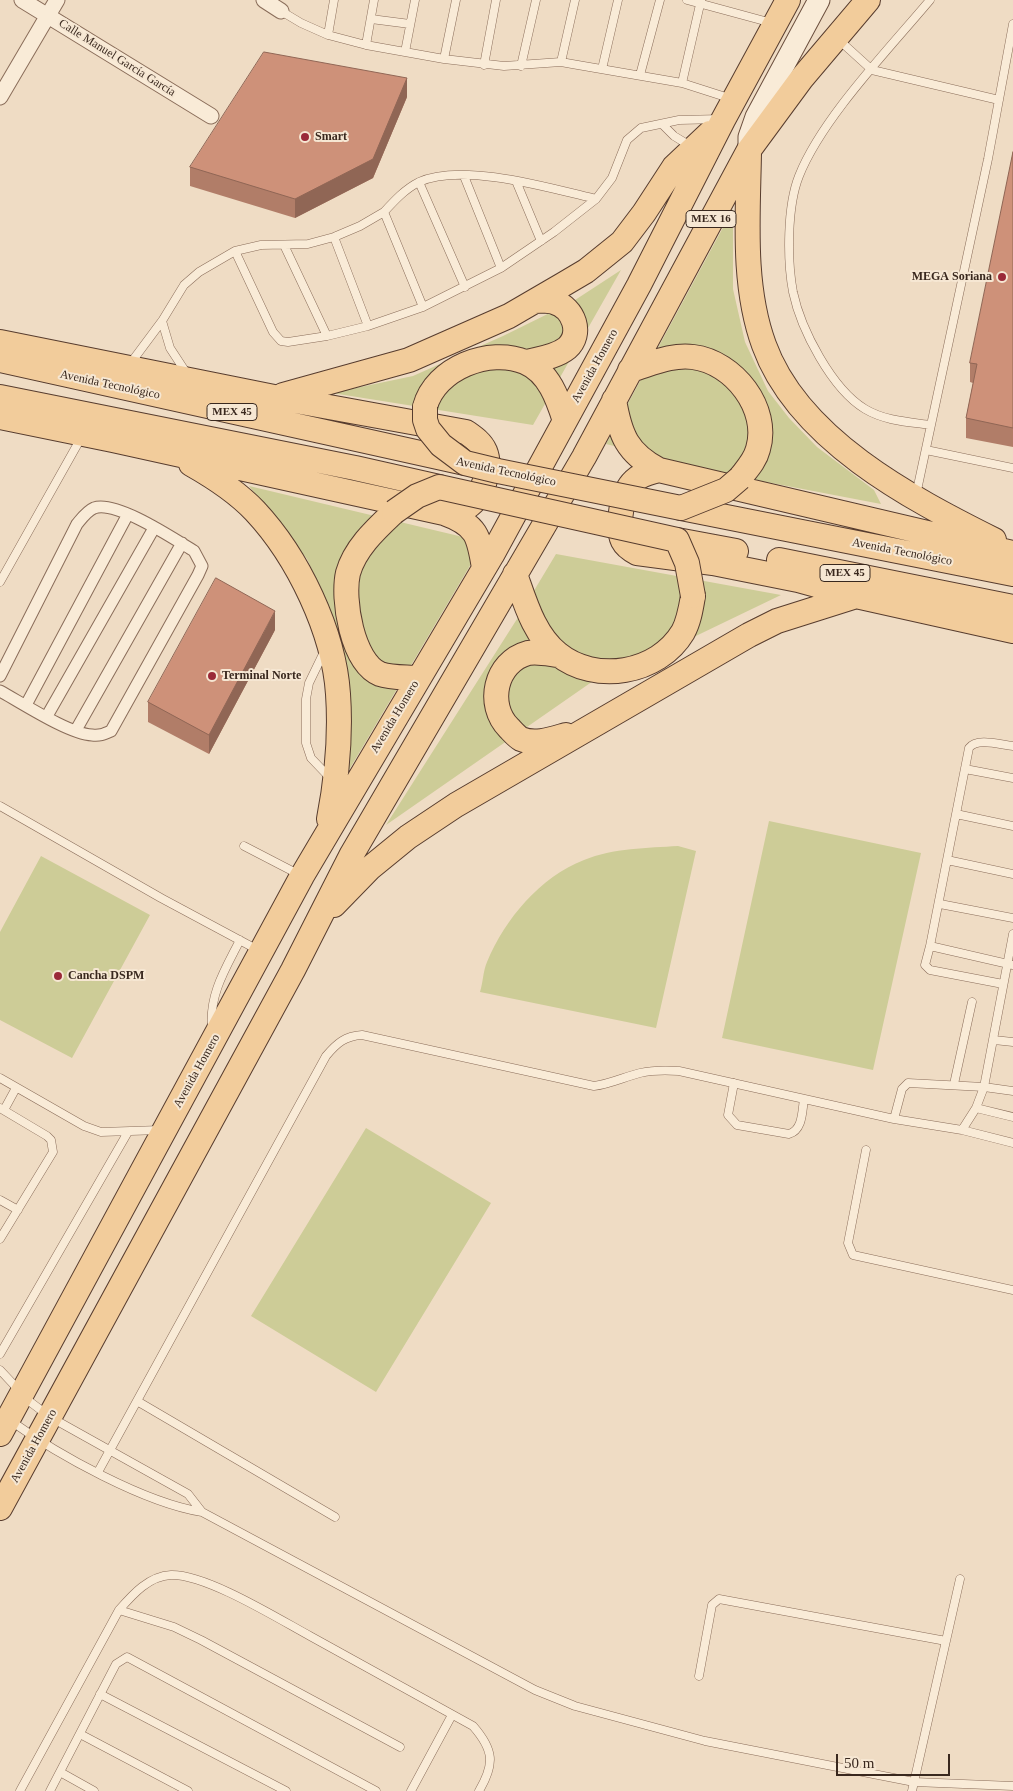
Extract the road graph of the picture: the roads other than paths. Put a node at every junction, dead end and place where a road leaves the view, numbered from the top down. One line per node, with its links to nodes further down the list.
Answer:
1 (22, 0): 20 (street, Calle Manuel García García)
2 (57, 0): 20 (street)
3 (264, 0): 19 (street)
4 (334, 0): 25 (lane)
5 (374, 0): 21 (lane)
6 (415, 0): 22 (lane)
7 (456, 0): 29 (lane)
8 (496, 0): 31 (lane)
9 (536, 0): 32 (lane)
10 (575, 0): 30 (lane)
11 (618, 0): 33 (lane)
12 (660, 0): 35 (lane)
13 (687, 0): 18 (lane)
14 (788, 0): 23 (main road, Avenida Homero / MEX 16)
15 (819, 0): 43 (main road, Avenida Homero)
16 (868, 0): 26 (main road, Avenida Homero / MEX 16)
17 (930, 0): 34 (lane)
18 (701, 2): 23 (lane); 36 (lane)
19 (281, 11): 25 (lane)
20 (48, 16): 37 (street); 40 (street, Calle Manuel García García)
21 (371, 19): 22 (lane); 27 (lane)
22 (410, 24): 28 (lane)
23 (774, 24): 39 (main road, Avenida Homero / MEX 16)
24 (1013, 24): 38 (lane)
25 (328, 35): 27 (lane)
26 (836, 37): 34 (lane); 43 (main road, Avenida Homero / MEX 16)
27 (366, 45): 28 (lane)
28 (405, 52): 29 (lane)
29 (444, 59): 31 (lane)
30 (561, 62): 32 (lane); 33 (lane)
31 (484, 65): 32 (lane)
32 (521, 66)
33 (602, 69): 35 (lane)
34 (872, 70): 38 (lane); 71 (lane)
35 (640, 76): 36 (lane)
36 (682, 83): 39 (lane)
37 (0, 97)
38 (999, 100): 71 (lane)
39 (726, 114): 41 (lane); 42 (main road); 70 (main road, Avenida Homero / MEX 16)
40 (211, 116)
41 (662, 124): 42 (lane); 47 (lane)
42 (693, 147): 55 (main road)
43 (749, 150): 64 (main road, Avenida Homero / MEX 16); 79 (main road)
44 (464, 176): 45 (lane); 46 (lane); 53 (lane)
45 (516, 181): 47 (lane); 50 (lane)
46 (418, 182): 48 (lane); 54 (lane)
47 (596, 199): 50 (lane)
48 (384, 212): 49 (lane); 56 (lane)
49 (334, 237): 51 (lane); 58 (lane)
50 (542, 241): 53 (lane)
51 (284, 245): 52 (lane); 59 (lane)
52 (235, 251): 57 (lane); 59 (lane)
53 (501, 268): 54 (lane)
54 (465, 287): 56 (lane)
55 (535, 301): 62 (main road); 67 (main road)
56 (423, 307): 58 (lane)
57 (162, 321): 63 (lane); 65 (lane)
58 (368, 326): 59 (lane)
59 (327, 336)
60 (0, 342): 63 (main road)
61 (0, 360): 75 (main road, Avenida Tecnológico / MEX 45)
62 (526, 362): 70 (main road); 75 (main road, bridge)
63 (127, 367): 65 (main road)
64 (630, 370): 68 (main road, Avenida Homero / MEX 16); 80 (main road, bridge)
65 (191, 380): 67 (main road)
66 (0, 396): 78 (main road, MEX 45)
67 (274, 397): 81 (main road)
68 (614, 400): 77 (main road); 89 (main road, Avenida Homero / MEX 16)
69 (0, 417): 72 (main road)
70 (565, 421): 88 (main road, Avenida Homero / MEX 16)
71 (931, 425): 73 (lane)
72 (83, 434): 74 (main road); 91 (lane)
73 (926, 450): 76 (lane); 79 (lane)
74 (172, 453): 81 (main road); 95 (main road)
75 (465, 463): 80 (main road, Avenida Tecnológico / MEX 45, bridge)
76 (1013, 468)
77 (658, 470): 87 (main road); 92 (main road)
78 (439, 487): 84 (main road, MEX 45, bridge); 98 (main road, bridge)
79 (915, 499): 86 (main road)
80 (681, 508): 90 (main road, Avenida Tecnológico / MEX 45)
81 (444, 513): 88 (main road)
82 (128, 514): 83 (street); 97 (street); 100 (street)
83 (154, 528): 85 (street); 101 (street)
84 (677, 540): 93 (main road, MEX 45); 96 (main road, bridge)
85 (182, 543): 103 (street); 103 (street)
86 (1013, 549)
87 (1013, 554)
88 (488, 561): 98 (main road, Avenida Homero)
89 (519, 567): 96 (main road); 118 (main road, Avenida Homero)
90 (1013, 574)
91 (0, 582)
92 (856, 596): 94 (main road); 102 (main road)
93 (1013, 607)
94 (1013, 631)
95 (329, 643): 107 (main road); 107 (lane)
96 (559, 655): 102 (main road)
97 (0, 676)
98 (418, 678): 111 (main road, Avenida Homero)
99 (0, 692): 100 (street)
100 (26, 705): 101 (street)
101 (47, 716): 103 (street)
102 (607, 718): 118 (main road)
103 (76, 730)
104 (1013, 746): 105 (lane)
105 (965, 769): 106 (lane); 109 (lane)
106 (1013, 778)
107 (335, 783): 111 (main road)
108 (0, 806): 120 (lane)
109 (956, 814): 110 (lane); 113 (lane)
110 (1013, 826)
111 (325, 835): 115 (main road, Avenida Homero)
112 (244, 846): 115 (lane)
113 (947, 860): 114 (lane); 116 (lane)
114 (1013, 874)
115 (302, 876): 122 (main road, Avenida Homero)
116 (940, 904): 117 (lane); 121 (lane)
117 (1013, 918)
118 (319, 921): 124 (main road, Avenida Homero)
119 (1013, 934): 123 (lane)
120 (240, 940): 122 (lane); 128 (lane)
121 (930, 946): 123 (lane); 125 (lane)
122 (262, 952): 124 (main road); 128 (main road, Avenida Homero)
123 (1010, 964): 125 (lane)
124 (293, 970): 154 (main road, Avenida Homero)
125 (1003, 984): 127 (lane)
126 (972, 1002): 132 (lane)
127 (994, 1040): 129 (lane); 133 (lane)
128 (214, 1042): 141 (main road, Avenida Homero)
129 (1013, 1042)
130 (0, 1078): 134 (lane)
131 (734, 1083): 136 (lane); 136 (lane); 153 (lane)
132 (954, 1084): 133 (lane); 140 (lane)
133 (984, 1087): 135 (lane); 137 (lane)
134 (16, 1088): 138 (lane); 143 (lane)
135 (1013, 1091)
136 (804, 1099): 140 (lane)
137 (976, 1108): 139 (lane); 142 (lane)
138 (2, 1109): 147 (lane)
139 (1013, 1117)
140 (894, 1119): 142 (lane)
141 (165, 1130): 143 (lane); 152 (main road, Avenida Homero)
142 (962, 1130): 144 (lane)
143 (128, 1132): 150 (lane)
144 (1013, 1143)
145 (866, 1150): 149 (lane)
146 (0, 1200): 147 (lane)
147 (18, 1210): 148 (lane)
148 (0, 1239)
149 (1013, 1290)
150 (0, 1354)
151 (0, 1370): 152 (lane)
152 (23, 1394): 154 (lane); 155 (main road, Avenida Homero)
153 (137, 1402): 157 (lane); 161 (lane)
154 (50, 1417): 156 (main road, Avenida Homero); 157 (lane)
155 (3, 1422): 156 (lane)
156 (37, 1440): 158 (lane); 159 (main road, Avenida Homero)
157 (111, 1450): 158 (lane); 160 (lane)
158 (98, 1472): 160 (lane)
159 (0, 1508)
160 (202, 1512): 171 (lane)
161 (334, 1517)
162 (960, 1580): 164 (lane)
163 (119, 1610): 167 (lane); 169 (lane); 173 (lane)
164 (946, 1641): 165 (lane); 171 (lane)
165 (699, 1676)
166 (100, 1694): 168 (lane); 177 (lane); 178 (lane)
167 (452, 1715): 179 (lane); 180 (lane)
168 (80, 1734): 170 (lane); 176 (lane)
169 (400, 1746)
170 (60, 1772): 174 (lane); 175 (lane)
171 (914, 1782): 172 (lane); 181 (lane)
172 (1013, 1786)
173 (20, 1791)
174 (50, 1791)
175 (94, 1791)
176 (188, 1791)
177 (286, 1791)
178 (376, 1791)
179 (411, 1791)
180 (479, 1791)
181 (912, 1791)

